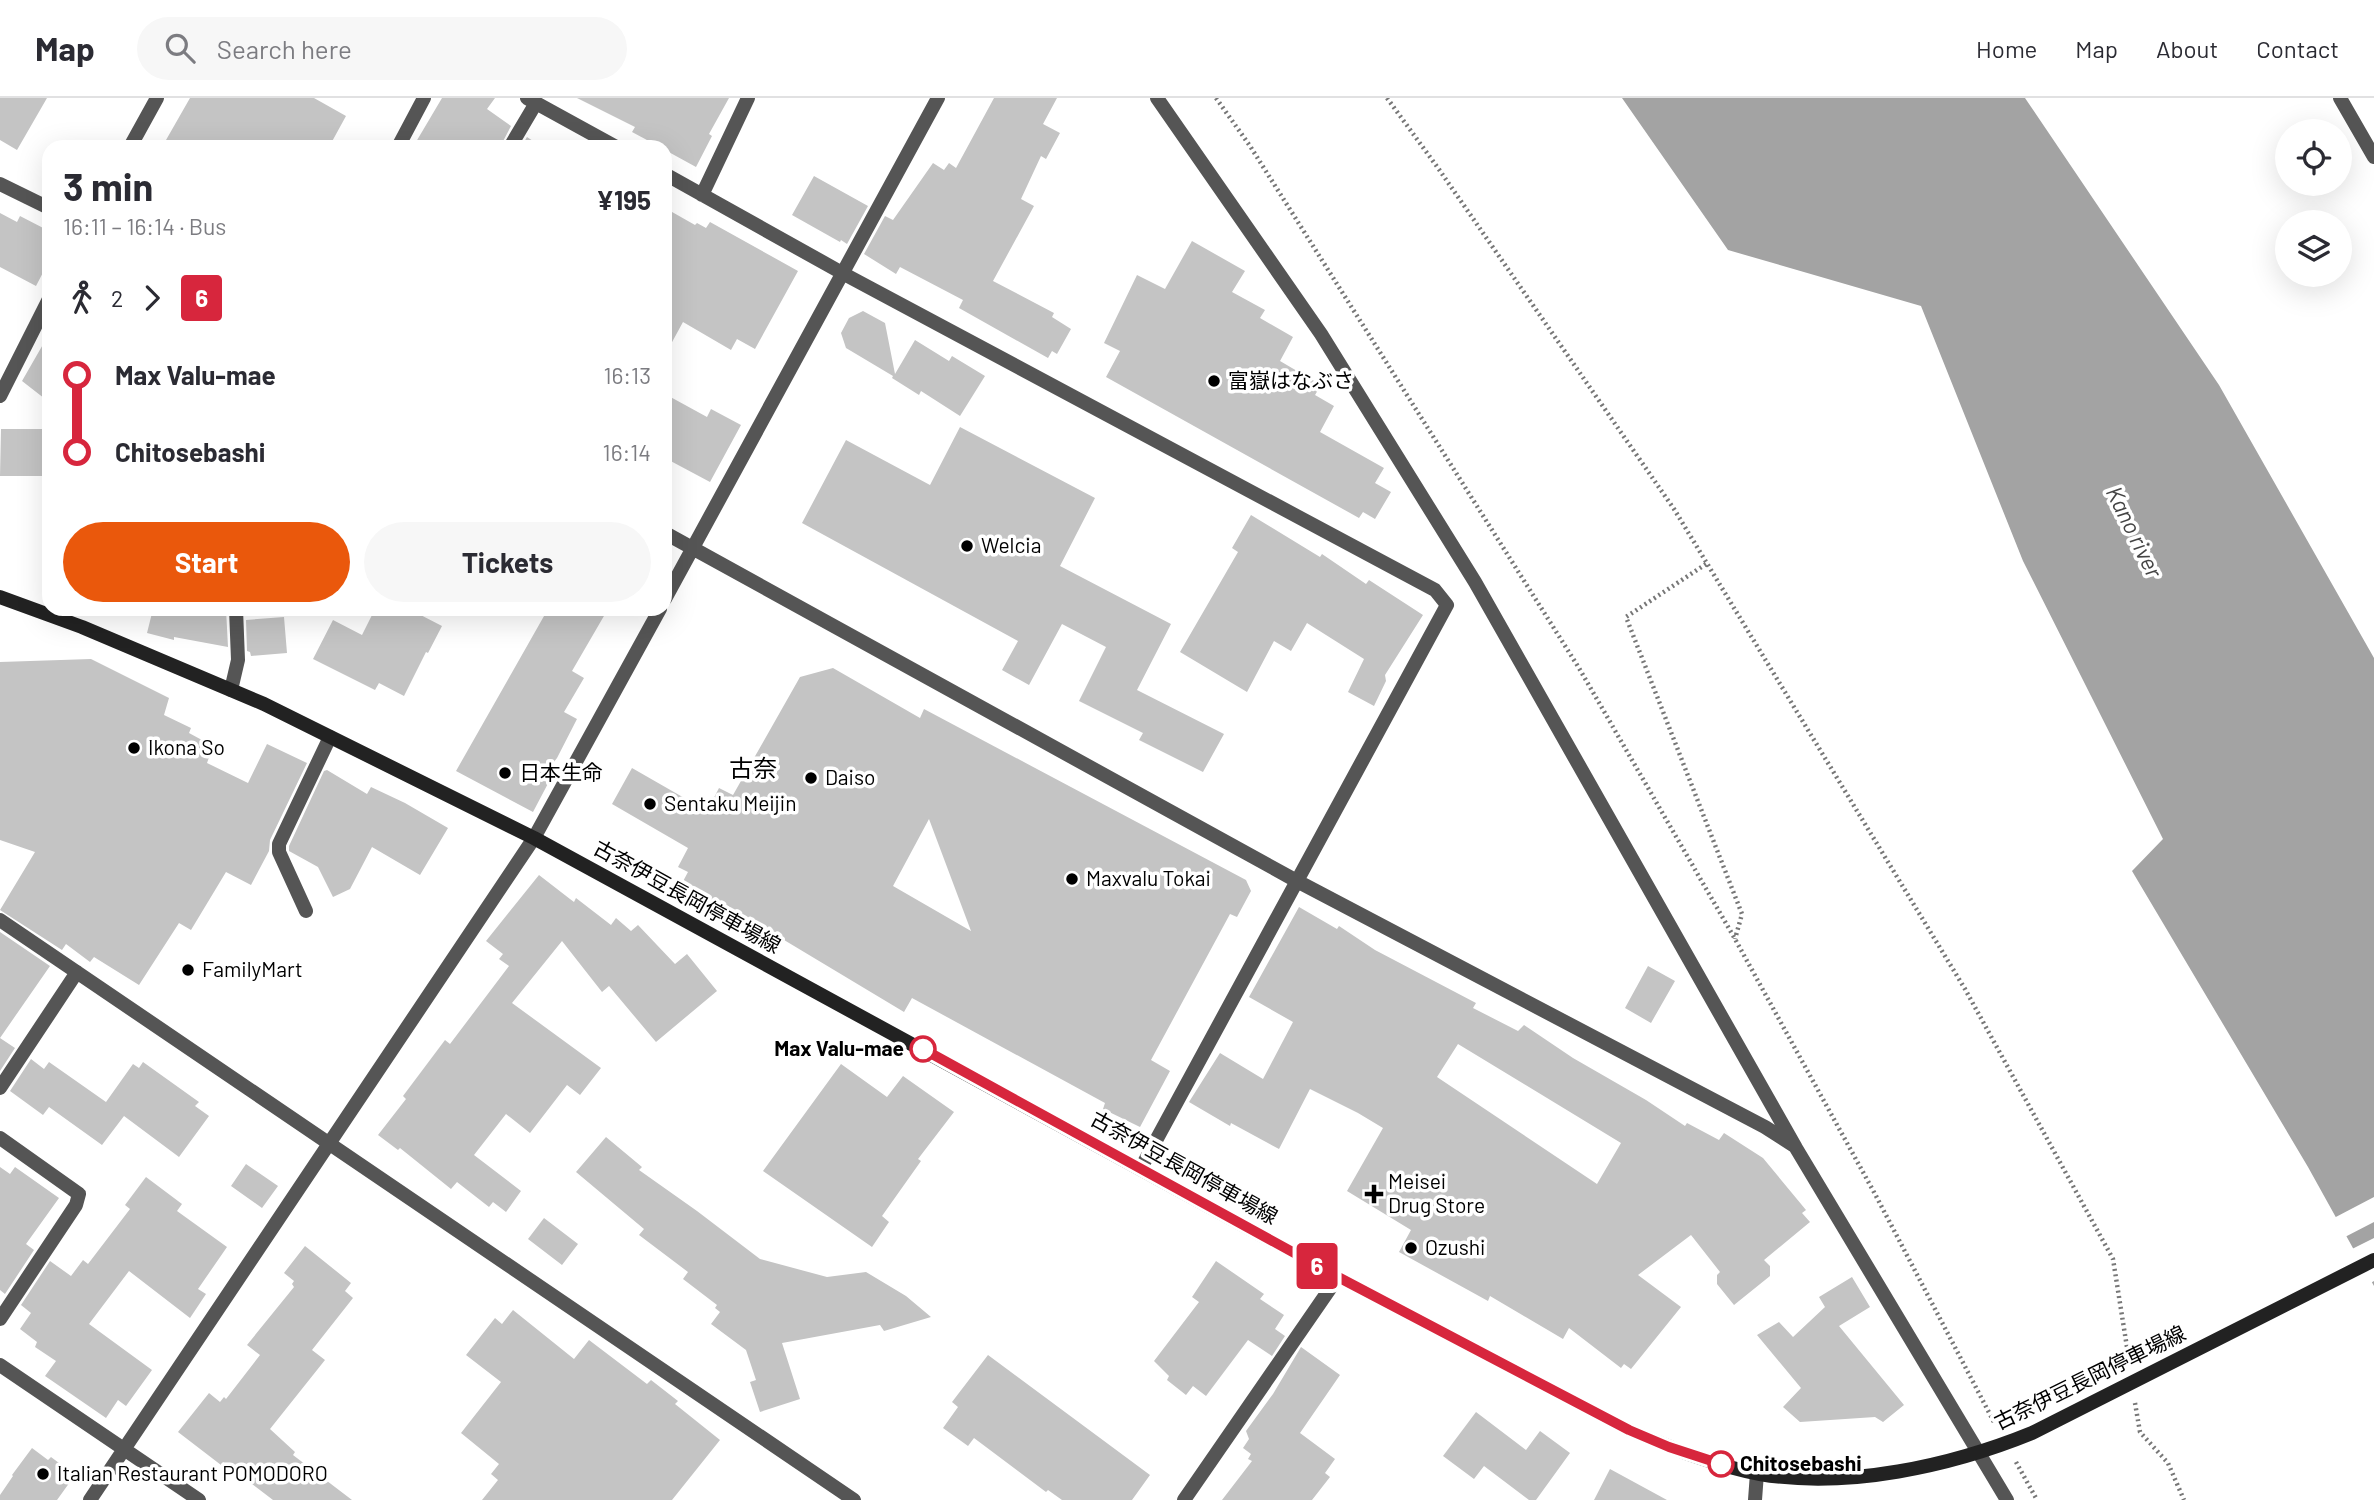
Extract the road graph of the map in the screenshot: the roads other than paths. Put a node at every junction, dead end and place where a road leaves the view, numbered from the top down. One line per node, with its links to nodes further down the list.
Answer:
1 (158, 98): 8 (street)
2 (424, 98): 9 (street)
3 (748, 98): 15 (street)
4 (938, 98): 17 (street)
5 (1157, 98): 38 (street)
6 (2340, 98): 12 (street)
7 (531, 100): 10 (street); 11 (street)
8 (134, 140)
9 (402, 140)
10 (513, 140)
11 (603, 140)
12 (2374, 157)
13 (672, 178): 15 (street)
14 (0, 184): 16 (street)
15 (702, 195): 17 (street)
16 (42, 205)
17 (844, 274): 21 (street); 31 (street)
18 (42, 312): 19 (street)
19 (1, 388)
20 (672, 537): 21 (street)
21 (693, 548): 22 (street); 31 (street)
22 (672, 586)
23 (0, 597): 24 (main road, 古奈伊豆長岡停車場線)
24 (42, 612)
25 (52, 616): 28 (main road, 古奈伊豆長岡停車場線)
26 (236, 616): 28 (street)
27 (656, 616): 30 (street)
28 (231, 690): 29 (main road, 古奈伊豆長岡停車場線)
29 (330, 737): 30 (main road, 古奈伊豆長岡停車場線); 32 (street)
30 (534, 838): 37 (street); 39 (main road, 古奈伊豆長岡停車場線)
31 (1295, 880): 38 (street); 39 (street)
32 (306, 911)
33 (0, 920): 34 (street)
34 (77, 972): 35 (street); 37 (street)
35 (0, 1088)
36 (0, 1138): 42 (street)
37 (329, 1144): 44 (street); 49 (street)
38 (1796, 1148): 45 (street)
39 (1141, 1168): 41 (main road, 古奈伊豆長岡停車場線)
40 (2374, 1260): 45 (main road, 古奈伊豆長岡停車場線)
41 (1338, 1277): 46 (main road, 古奈伊豆長岡停車場線); 50 (street)
42 (0, 1319)
43 (0, 1365): 44 (street)
44 (125, 1449): 47 (street); 48 (street)
45 (1978, 1451): 46 (main road, 古奈伊豆長岡停車場線); 52 (street)
46 (1757, 1473): 51 (street)
47 (90, 1500)
48 (199, 1500)
49 (854, 1500)
50 (1184, 1500)
51 (1755, 1500)
52 (2007, 1500)

